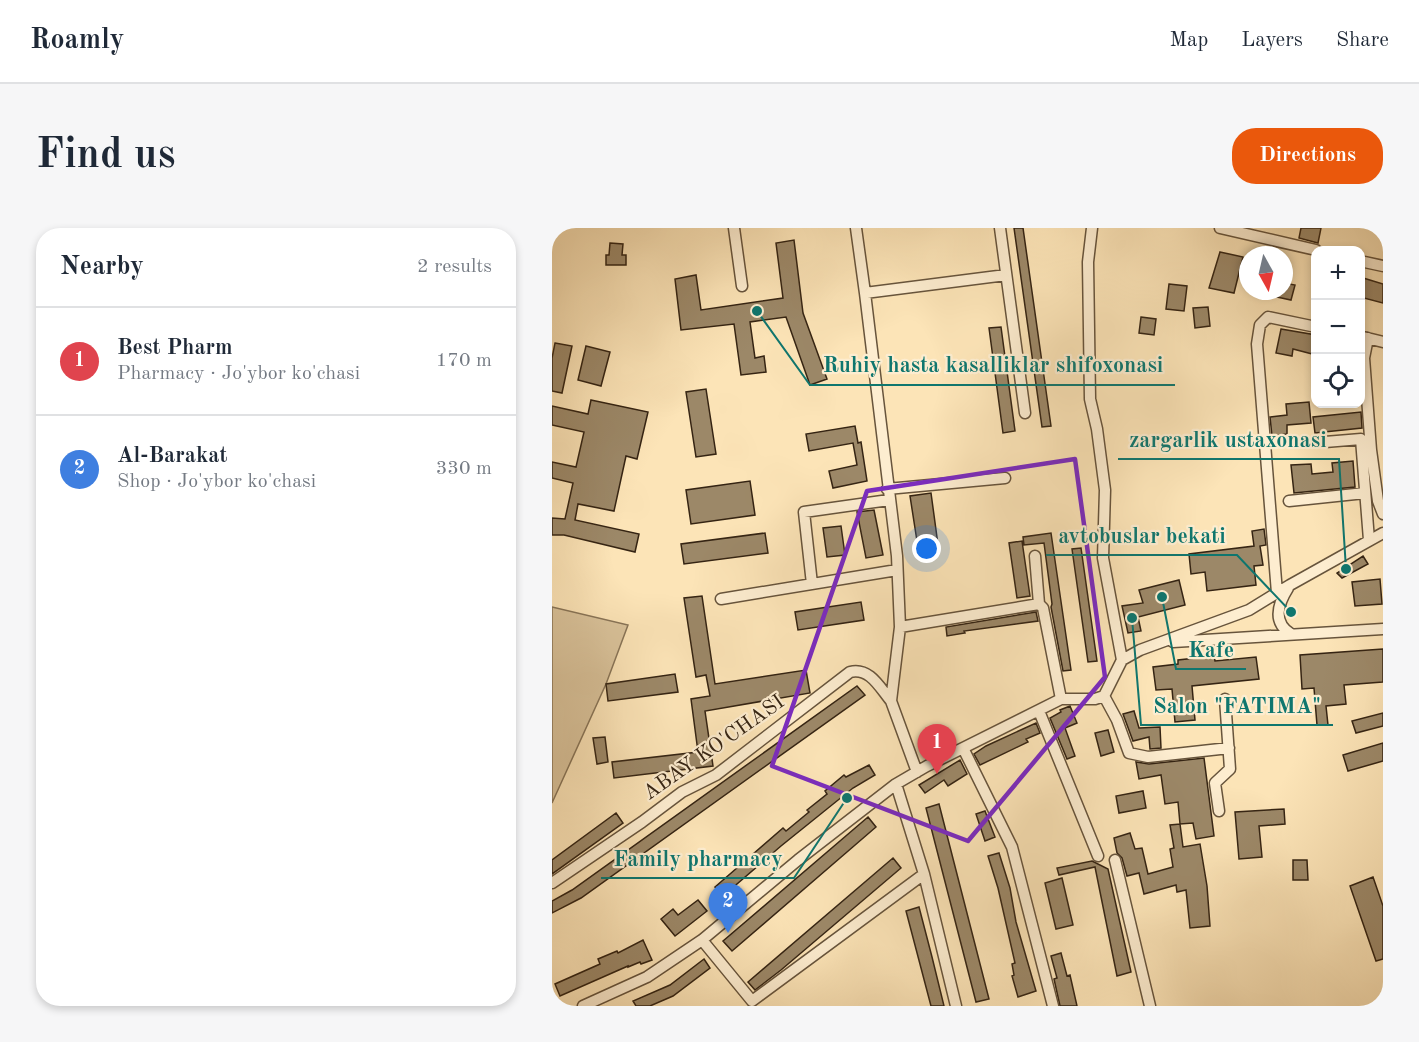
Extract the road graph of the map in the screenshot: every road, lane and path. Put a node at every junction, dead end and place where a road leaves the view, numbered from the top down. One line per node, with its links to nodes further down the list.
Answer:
1 (734, 228): 10 (street)
2 (856, 228): 11 (street)
3 (1000, 228): 9 (street)
4 (1092, 228): 36 (street)
5 (1220, 228): 6 (street)
6 (1311, 249)
7 (1365, 262): 8 (street)
8 (1383, 267)
9 (1006, 275): 11 (street); 16 (street)
10 (742, 286)
11 (865, 293): 20 (street)
12 (1311, 326): 29 (street)
13 (1365, 338): 14 (street)
14 (1383, 342)
15 (1364, 354): 22 (street)
16 (1024, 413)
17 (1325, 442): 19 (street)
18 (1005, 478): 20 (street)
19 (1365, 493): 21 (street); 24 (street)
20 (888, 494): 26 (street); 27 (street)
21 (1289, 501)
22 (1383, 514)
23 (1383, 533): 24 (street)
24 (1369, 540): 28 (street)
25 (1035, 556): 31 (street)
26 (897, 570): 27 (street); 32 (street)
27 (813, 584): 30 (street)
28 (1290, 585): 29 (street); 34 (street)
29 (1277, 593): 35 (street)
30 (721, 599)
31 (1039, 604): 32 (street); 38 (street)
32 (900, 627): 40 (street)
33 (1383, 629): 34 (street)
34 (1291, 634): 35 (street)
35 (1161, 643): 36 (street)
36 (1122, 660): 37 (street)
37 (1104, 696): 38 (street); 43 (street)
38 (1061, 699): 41 (street)
39 (1225, 699): 43 (street)
40 (891, 701): 44 (street); 50 (street, ABAY KO'CHASI)
41 (1039, 711): 42 (street); 47 (street)
42 (963, 748): 44 (street); 55 (street)
43 (1230, 748): 46 (street)
44 (917, 772): 45 (street)
45 (897, 784): 49 (street); 51 (street)
46 (1219, 811)
47 (1098, 856)
48 (1115, 860): 56 (street)
49 (924, 874): 52 (street); 54 (street)
50 (552, 883)
51 (702, 940): 52 (street); 53 (street)
52 (751, 1004)
53 (583, 1006)
54 (956, 1006)
55 (1053, 1006)
56 (1150, 1006)

